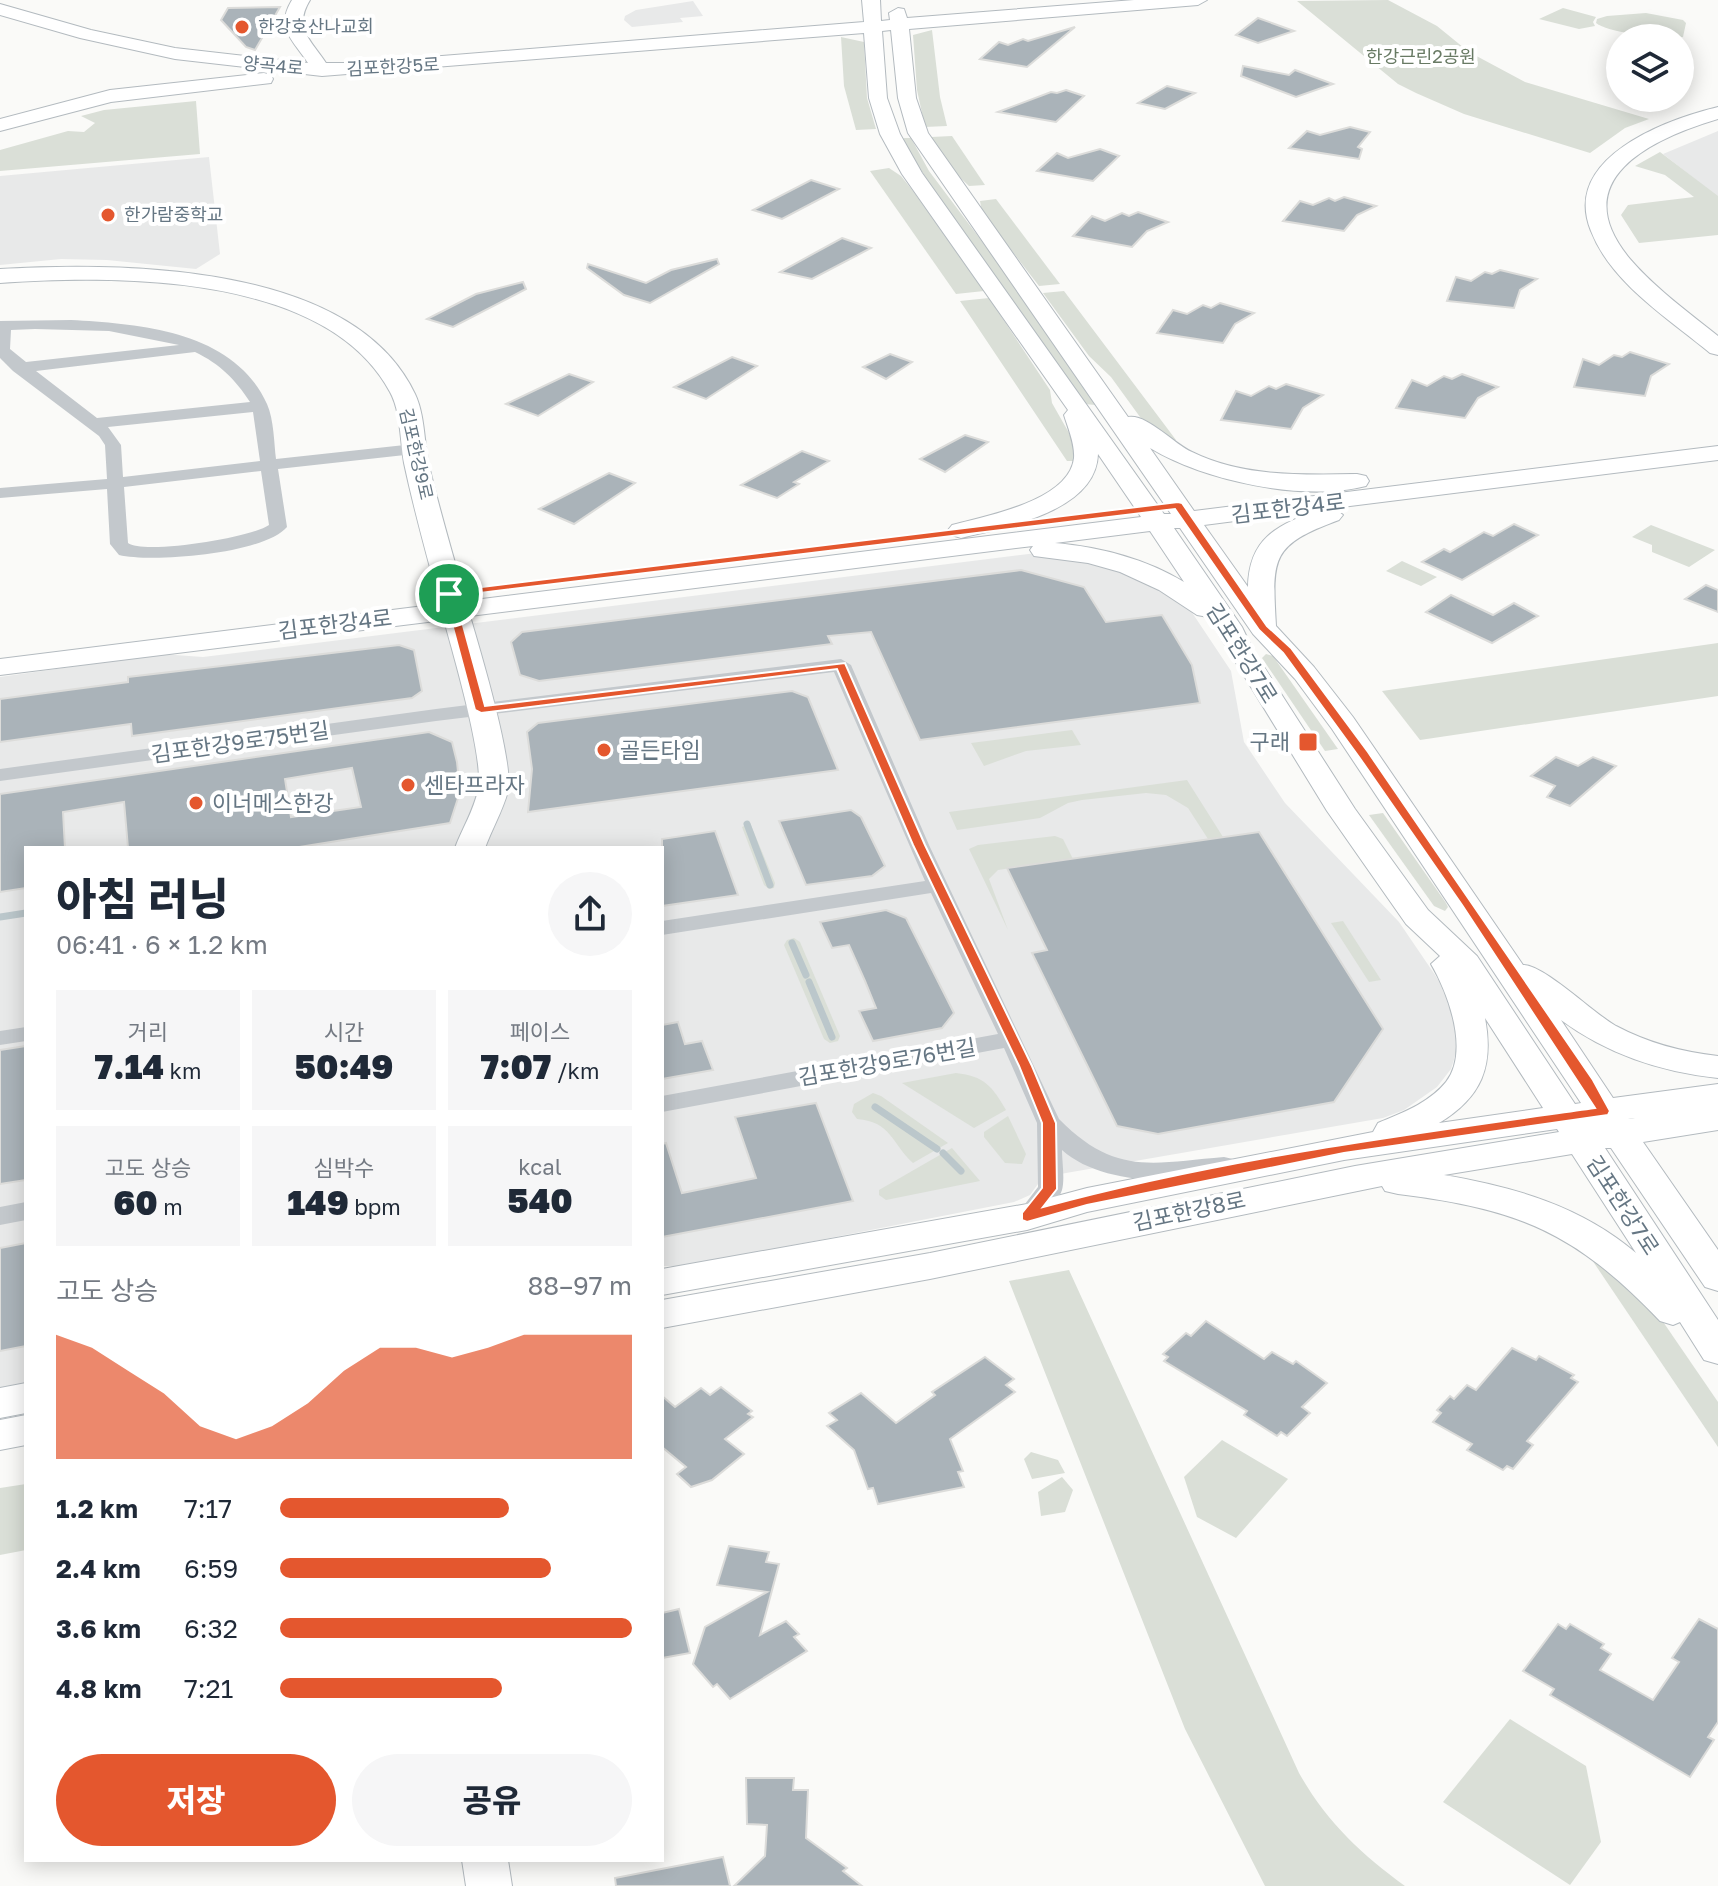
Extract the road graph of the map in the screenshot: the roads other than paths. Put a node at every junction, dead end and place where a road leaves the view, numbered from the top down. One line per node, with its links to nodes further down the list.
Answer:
1 (301, 0): 8 (street)
2 (1055, 0): 5 (street, 김포한강5로)
3 (1198, 0): 5 (street, 김포한강5로)
4 (0, 9): 7 (street, 양곡4로)
5 (894, 12): 6 (street, 김포한강5로); 17 (street, 김포한강7로)
6 (873, 20): 8 (street, 김포한강5로); 8 (street, 김포한강5로); 18 (street, 김포한강7로)
7 (216, 60): 8 (street, 양곡4로); 9 (street)
8 (322, 70): 9 (street, 양곡4로)
9 (205, 85): 11 (street, 양곡4로)
10 (1718, 113): 15 (street)
11 (0, 125)
12 (0, 276): 22 (street, 김포한강9로)
13 (1, 326): 14 (street); 16 (street)
14 (198, 348): 16 (street); 19 (street)
15 (1718, 348)
16 (19, 368): 20 (street)
17 (1088, 375): 26 (street); 28 (street, 김포한강7로)
18 (1073, 400): 29 (street, 김포한강7로); 30 (street)
19 (260, 406): 20 (street); 24 (street)
20 (96, 423): 25 (street)
21 (1718, 437): 26 (street, 김포한강4로)
22 (414, 449): 24 (street); 31 (street, 김포한강9로)
23 (1718, 453): 26 (street, 김포한강4로)
24 (267, 465): 25 (street); 25 (street)
25 (116, 482): 27 (street)
26 (1387, 488): 28 (street, 김포한강4로); 33 (street)
27 (0, 493)
28 (1183, 513): 29 (street, 김포한강4로); 33 (street, 김포한강7로)
29 (1153, 516): 30 (street, 김포한강4로); 32 (street, 김포한강7로)
30 (955, 540): 31 (street, 김포한강4로); 32 (street)
31 (452, 602): 34 (street, 김포한강4로); 35 (street, 김포한강4로); 36 (street, 김포한강9로)
32 (1228, 627): 40 (street, 김포한강7로)
33 (1263, 628): 41 (street, 김포한강7로)
34 (0, 649)
35 (0, 667)
36 (481, 710): 37 (street, 김포한강9로75번길); 38 (street, 김포한강9로); 39 (street, 김포한강9로76번길)
37 (0, 775)
38 (471, 846)
39 (938, 885): 42 (street); 45 (street, 김포한강9로76번길)
40 (1417, 917): 52 (street, 김포한강7로); 54 (street)
41 (1482, 926): 46 (street); 50 (street, 김포한강7로)
42 (664, 928)
43 (24, 1034): 44 (street)
44 (0, 1038)
45 (1012, 1039): 48 (street, 김포한강9로76번길); 51 (street)
46 (1718, 1067)
47 (1718, 1095): 50 (street, 김포한강8로)
48 (664, 1104)
49 (1718, 1118): 50 (street, 김포한강8로)
50 (1610, 1122): 52 (street, 김포한강8로); 58 (street, 김포한강7로)
51 (1049, 1123): 53 (street); 57 (street)
52 (1573, 1128): 54 (street, 김포한강8로); 61 (street, 김포한강7로)
53 (1274, 1162): 54 (street, 김포한강8로); 57 (street, 김포한강8로)
54 (1349, 1163): 60 (street, 김포한강8로); 62 (street)
55 (24, 1211): 56 (street)
56 (0, 1216)
57 (1027, 1217): 59 (street, 김포한강8로)
58 (1718, 1278)
59 (664, 1282)
60 (664, 1314)
61 (1718, 1350)
62 (1718, 1367)
63 (24, 1398): 64 (street)
64 (0, 1403)
65 (24, 1430): 66 (street)
66 (0, 1435)
67 (485, 1862): 68 (street)
68 (489, 1886)

